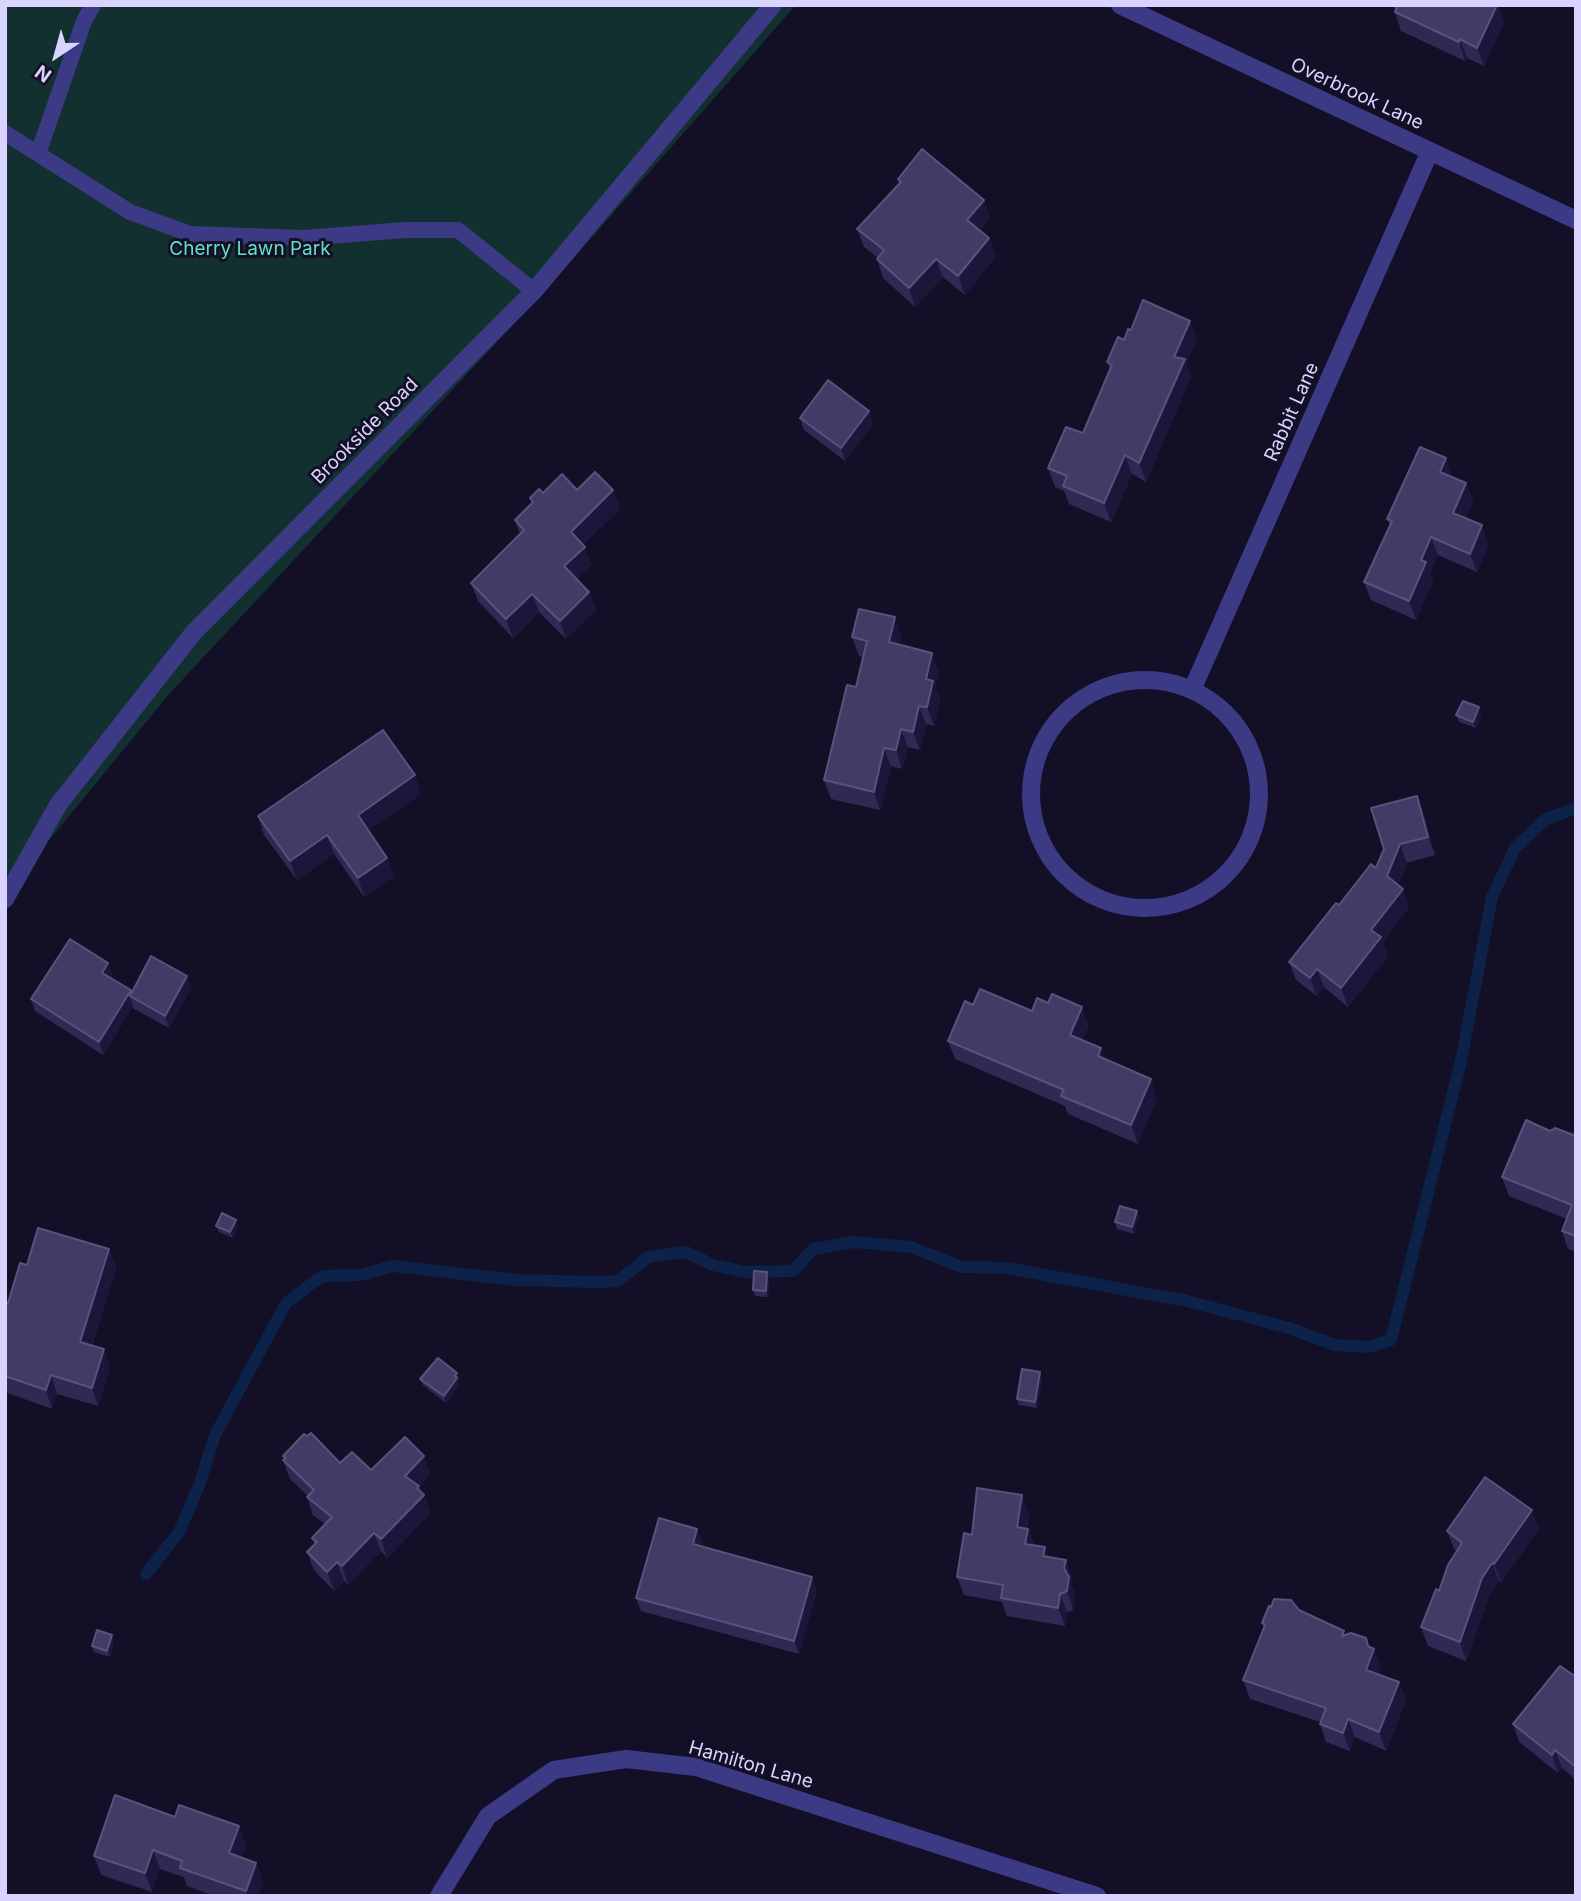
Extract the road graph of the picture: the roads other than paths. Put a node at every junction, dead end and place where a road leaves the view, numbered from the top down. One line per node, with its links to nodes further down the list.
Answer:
1 (93, 5): 6 (lane)
2 (773, 5): 8 (street, Brookside Road)
3 (1120, 5): 5 (street, Overbrook Lane)
4 (5, 133): 6 (lane)
5 (1430, 151): 7 (street, Overbrook Lane); 9 (street, Rabbit Lane)
6 (38, 154): 8 (lane)
7 (1576, 220)
8 (534, 291): 10 (street, Brookside Road)
9 (1192, 690): 9 (street)
10 (5, 899)
11 (439, 1896): 12 (street, Hamilton Lane)
12 (1097, 1896)

